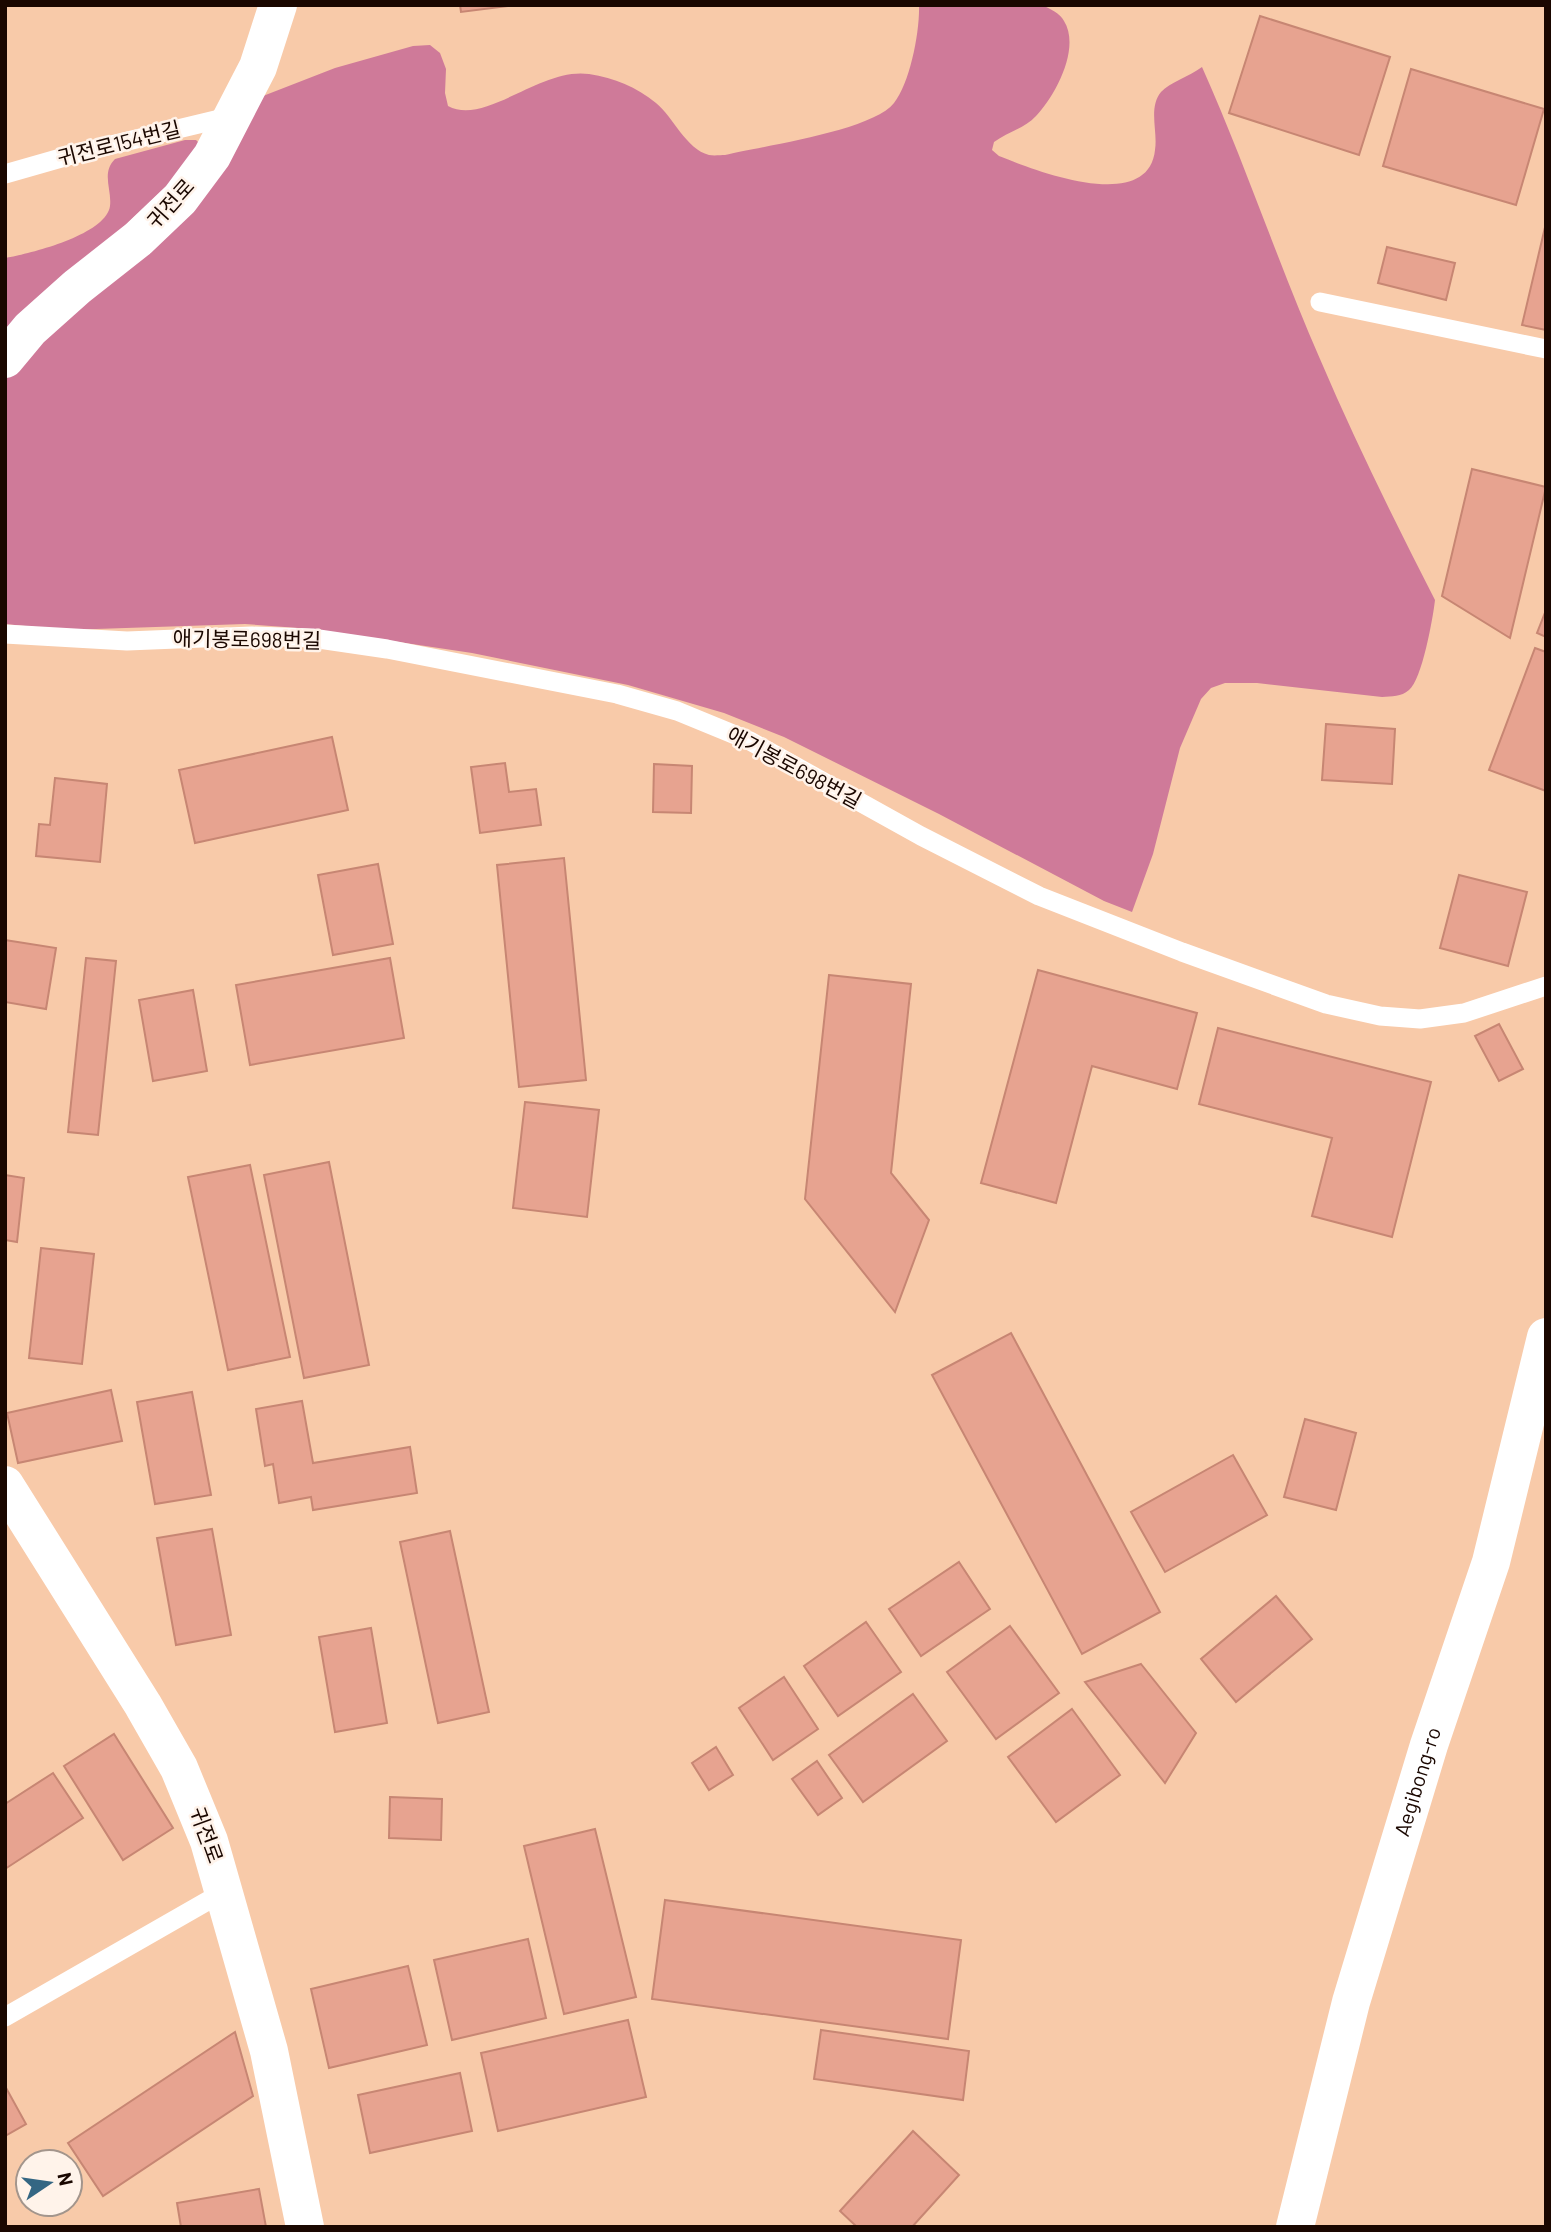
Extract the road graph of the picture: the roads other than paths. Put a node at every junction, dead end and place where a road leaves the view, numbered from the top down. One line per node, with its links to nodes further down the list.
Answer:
1 (278, 5): 2 (street, 귀전로)
2 (233, 116): 3 (lane, 귀전로154번길); 6 (street, 귀전로)
3 (5, 174)
4 (1320, 302): 5 (lane)
5 (1546, 349)
6 (5, 359)
7 (5, 634): 8 (lane, 애기봉로698번길)
8 (1546, 986)
9 (1546, 1337): 14 (street, Aegibong-ro)
10 (5, 1485): 11 (street, 귀전로)
11 (225, 1891): 12 (lane); 13 (street, 귀전로)
12 (5, 2017)
13 (305, 2227)
14 (1295, 2227)

